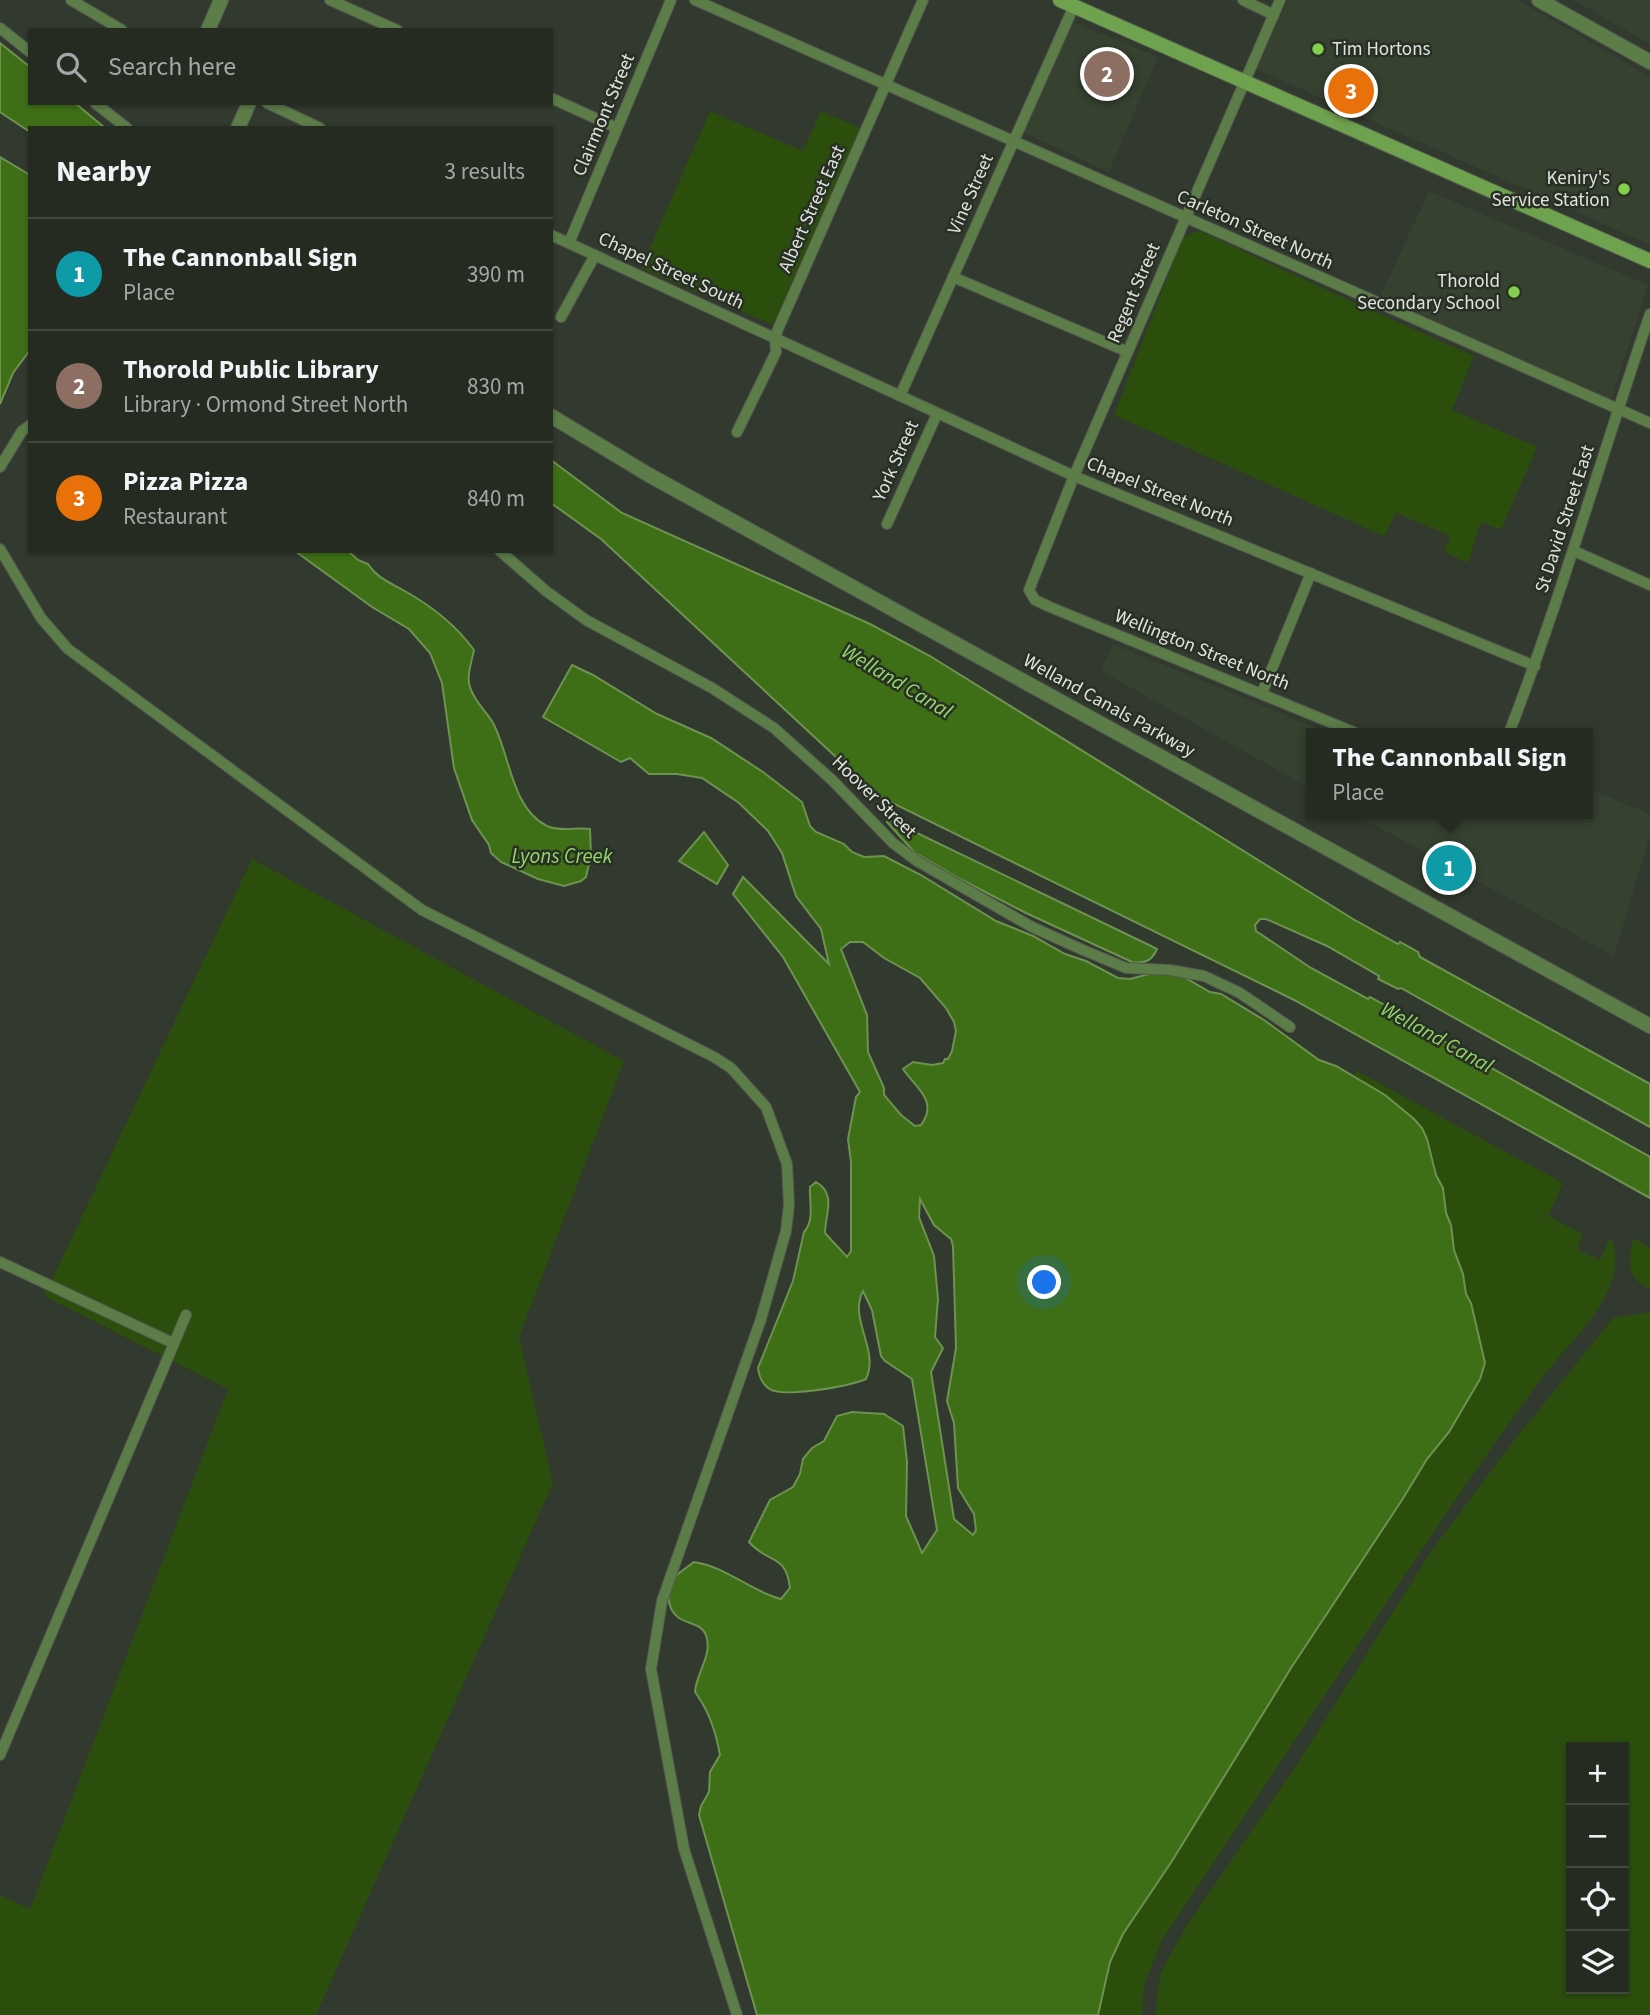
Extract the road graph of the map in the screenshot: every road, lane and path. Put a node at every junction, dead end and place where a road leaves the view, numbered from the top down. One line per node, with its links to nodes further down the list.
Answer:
1 (71, 0): 12 (street)
2 (221, 0): 13 (street)
3 (330, 0): 14 (street)
4 (671, 0): 27 (street, Clairmont Street)
5 (695, 0): 19 (street, Carleton Street North)
6 (923, 0): 19 (street, Albert Street East)
7 (1243, 0): 11 (street)
8 (1280, 0): 11 (street, Regent Street)
9 (1539, 0): 17 (street)
10 (1067, 3): 18 (main road); 28 (street, Vine Street)
11 (1274, 15): 18 (street, Regent Street)
12 (119, 28)
13 (209, 28)
14 (393, 28)
15 (0, 29): 16 (street)
16 (28, 50)
17 (1650, 62)
18 (1245, 81): 29 (street, Regent Street); 33 (main road)
19 (885, 85): 28 (street, Carleton Street North); 37 (street, Albert Street East)
20 (553, 99): 27 (street)
21 (98, 105): 24 (street)
22 (248, 105): 25 (street)
23 (271, 105): 26 (street)
24 (124, 126)
25 (239, 126)
26 (316, 126)
27 (617, 128): 31 (street, Clairmont Street)
28 (1013, 142): 29 (street, Carleton Street North); 34 (street, Vine Street)
29 (1185, 218): 38 (street, Regent Street); 40 (street, Carleton Street North)
30 (553, 236): 31 (street, Chapel Street South)
31 (569, 243): 32 (street, Chapel Street South)
32 (595, 255): 36 (street); 37 (street, Chapel Street South)
33 (1650, 261)
34 (953, 278): 38 (street); 39 (street, Vine Street)
35 (1650, 314): 40 (street, St David Street East)
36 (561, 317)
37 (775, 340): 39 (street, Chapel Street North); 45 (street, Albert Street East)
38 (1128, 352): 47 (street, Regent Street)
39 (900, 396): 41 (street, Chapel Street North)
40 (1618, 408): 43 (street, Carleton Street North); 50 (street, St David Street East)
41 (937, 414): 47 (street, Chapel Street North); 48 (street, York Street)
42 (553, 417): 59 (street, Welland Canals Parkway)
43 (1650, 423)
44 (28, 426): 46 (street)
45 (737, 432)
46 (0, 467)
47 (1074, 475): 52 (street, Chapel Street North); 54 (street, Regent Street)
48 (887, 524)
49 (0, 549): 65 (street)
50 (1574, 551): 53 (street); 55 (street, St David Street East)
51 (502, 553): 60 (street, Hoover Street)
52 (1311, 573): 55 (street, Chapel Street North); 56 (street)
53 (1650, 585)
54 (1035, 600): 56 (street, Wellington Street North)
55 (1535, 666): 58 (street, St David Street East)
56 (1262, 693): 57 (street, Wellington Street North)
57 (1344, 728)
58 (1511, 728)
59 (1650, 1026)
60 (1290, 1027)
61 (0, 1262): 63 (street)
62 (186, 1315): 63 (street)
63 (173, 1343): 64 (street)
64 (0, 1755)
65 (737, 2015)

